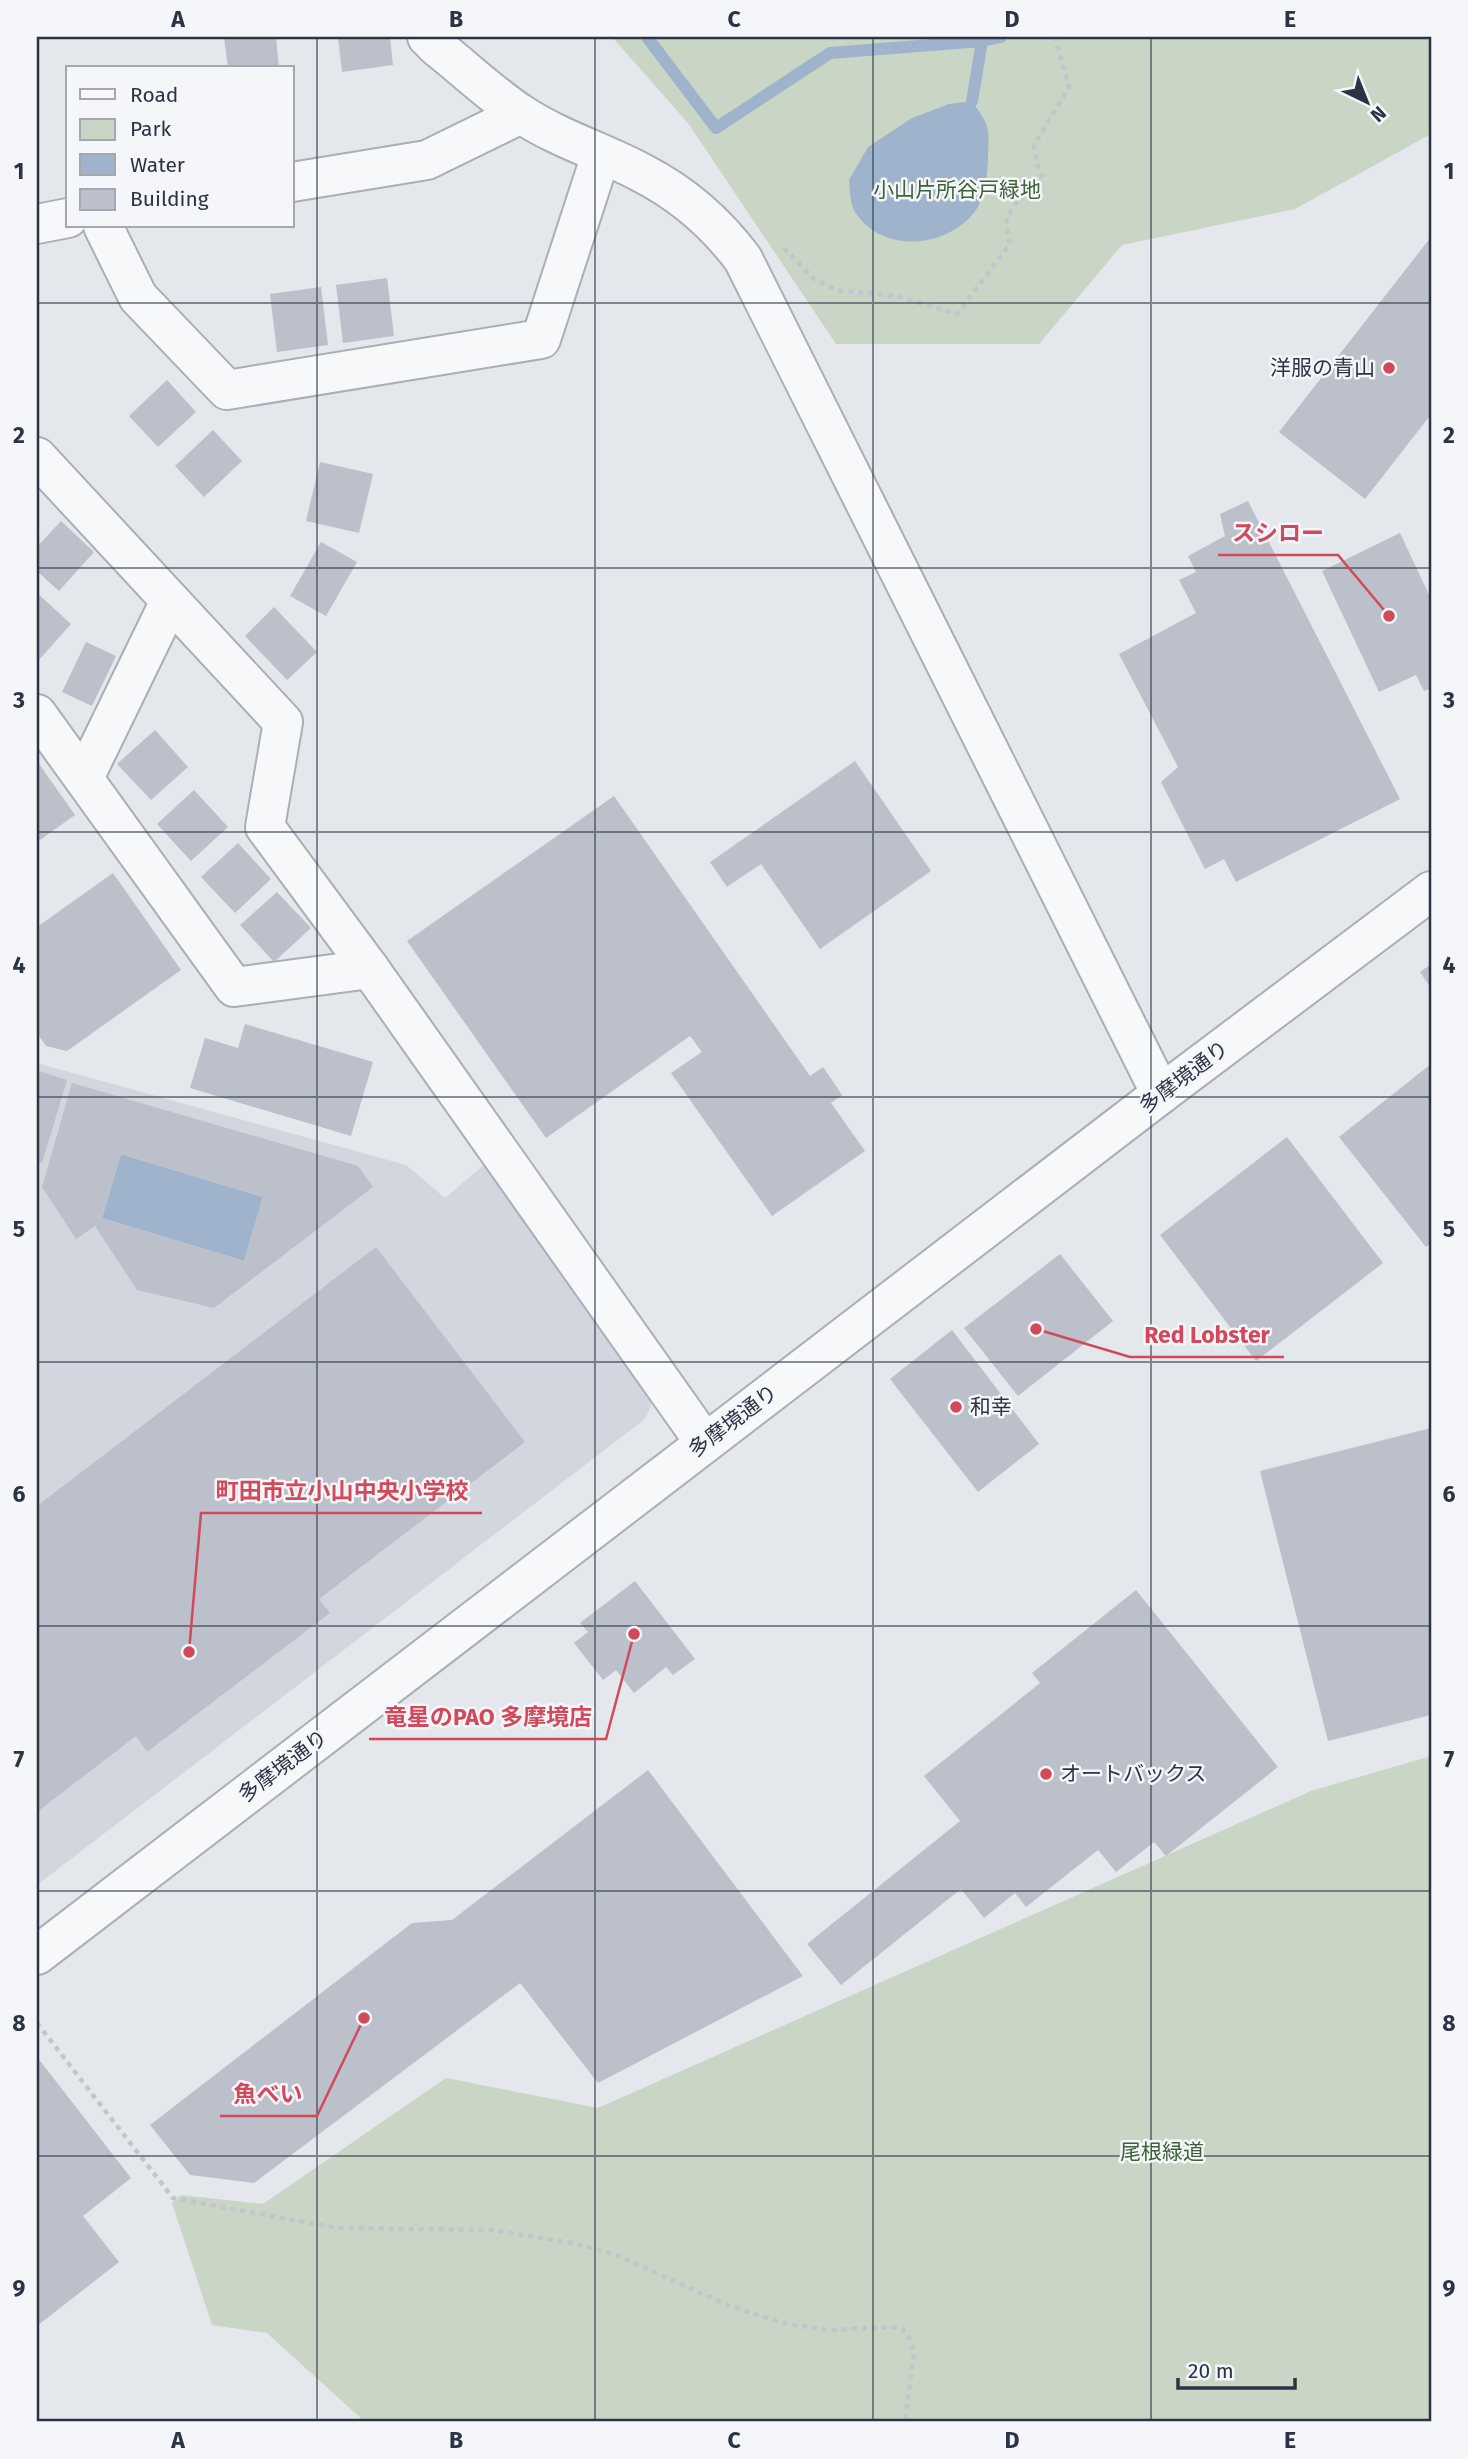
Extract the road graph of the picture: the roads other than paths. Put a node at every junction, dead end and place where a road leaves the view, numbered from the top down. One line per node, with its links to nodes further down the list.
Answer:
1 (427, 37): 2 (street)
2 (521, 114): 3 (street); 4 (street)
3 (601, 155): 7 (street); 14 (street)
4 (294, 182)
5 (66, 218): 6 (street)
6 (37, 224)
7 (104, 228)
8 (37, 457): 9 (street)
9 (170, 601): 11 (street); 13 (street)
10 (37, 714): 11 (street)
11 (84, 778): 13 (street)
12 (1431, 891): 14 (street, 多摩境通り)
13 (370, 969): 15 (street)
14 (1161, 1094): 15 (street, 多摩境通り)
15 (705, 1443): 16 (street, 多摩境通り)
16 (37, 1955)

